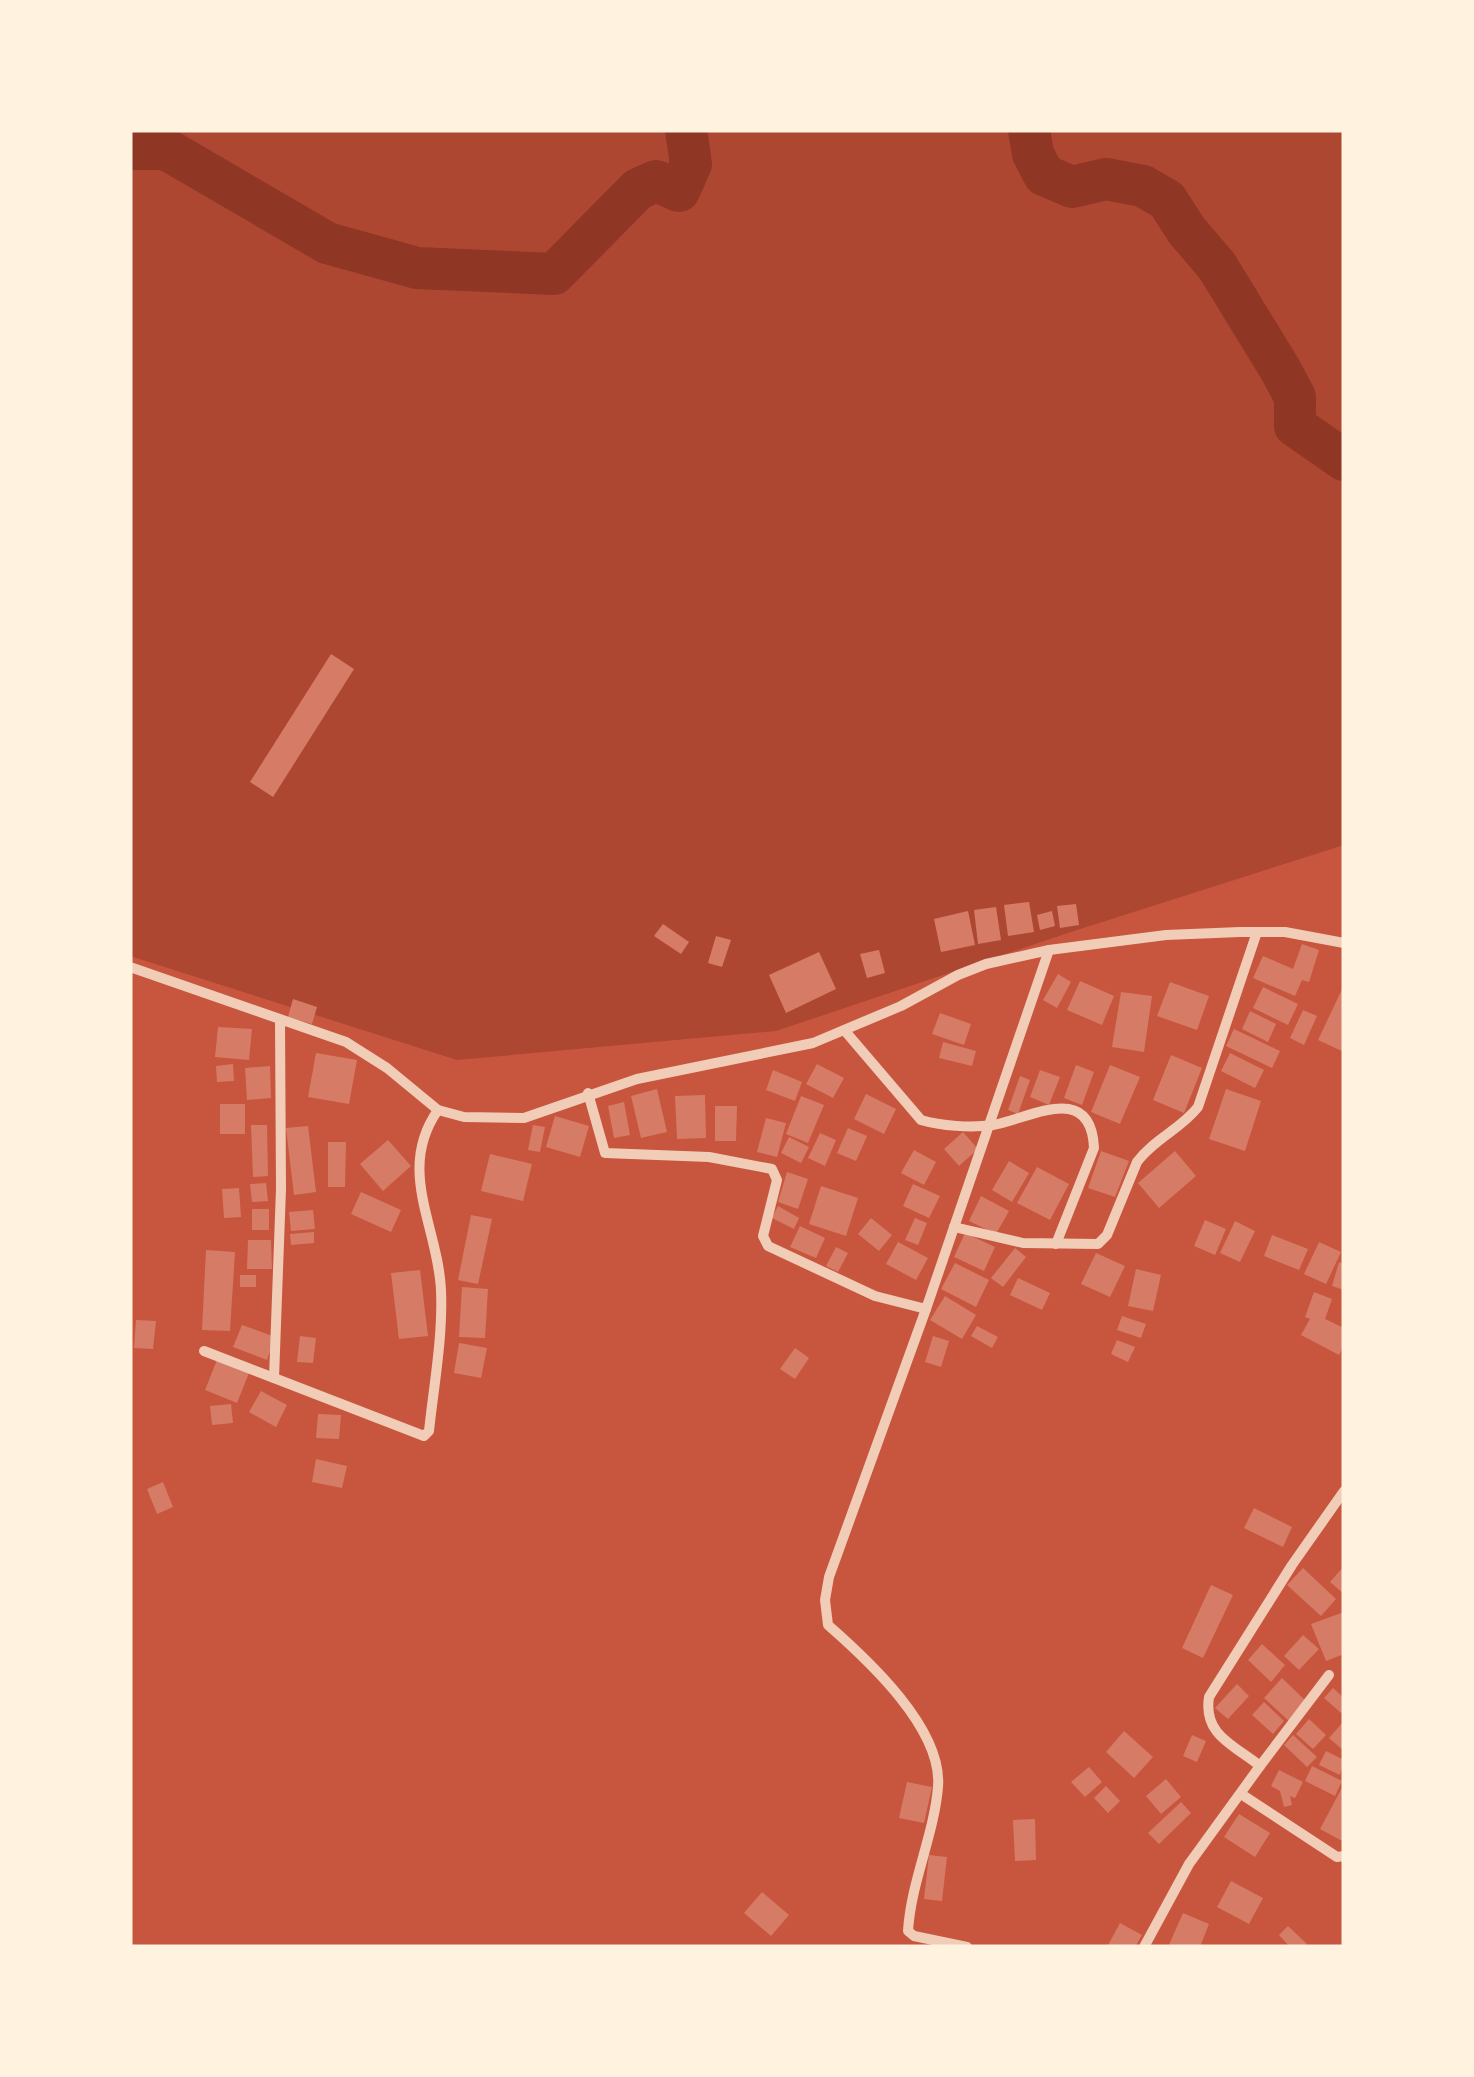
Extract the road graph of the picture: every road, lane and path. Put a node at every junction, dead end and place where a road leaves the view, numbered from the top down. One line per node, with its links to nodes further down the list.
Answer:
1 (1257, 932): 2 (street); 3 (street); 11 (street)
2 (1344, 942)
3 (1049, 950): 6 (street); 9 (street)
4 (130, 967): 5 (street)
5 (280, 1020): 8 (street); 14 (street)
6 (846, 1031): 7 (street); 9 (street)
7 (588, 1093): 8 (street); 12 (street)
8 (438, 1110): 14 (street)
9 (992, 1125): 10 (street); 11 (street)
10 (954, 1227): 11 (street); 12 (street)
11 (1056, 1244)
12 (926, 1309): 20 (street)
13 (204, 1350): 14 (street)
14 (274, 1378)
15 (1344, 1491): 17 (street)
16 (1329, 1675): 17 (street)
17 (1260, 1766): 18 (street)
18 (1240, 1794): 19 (street); 21 (street)
19 (1344, 1856)
20 (968, 1947)
21 (1144, 1947)

